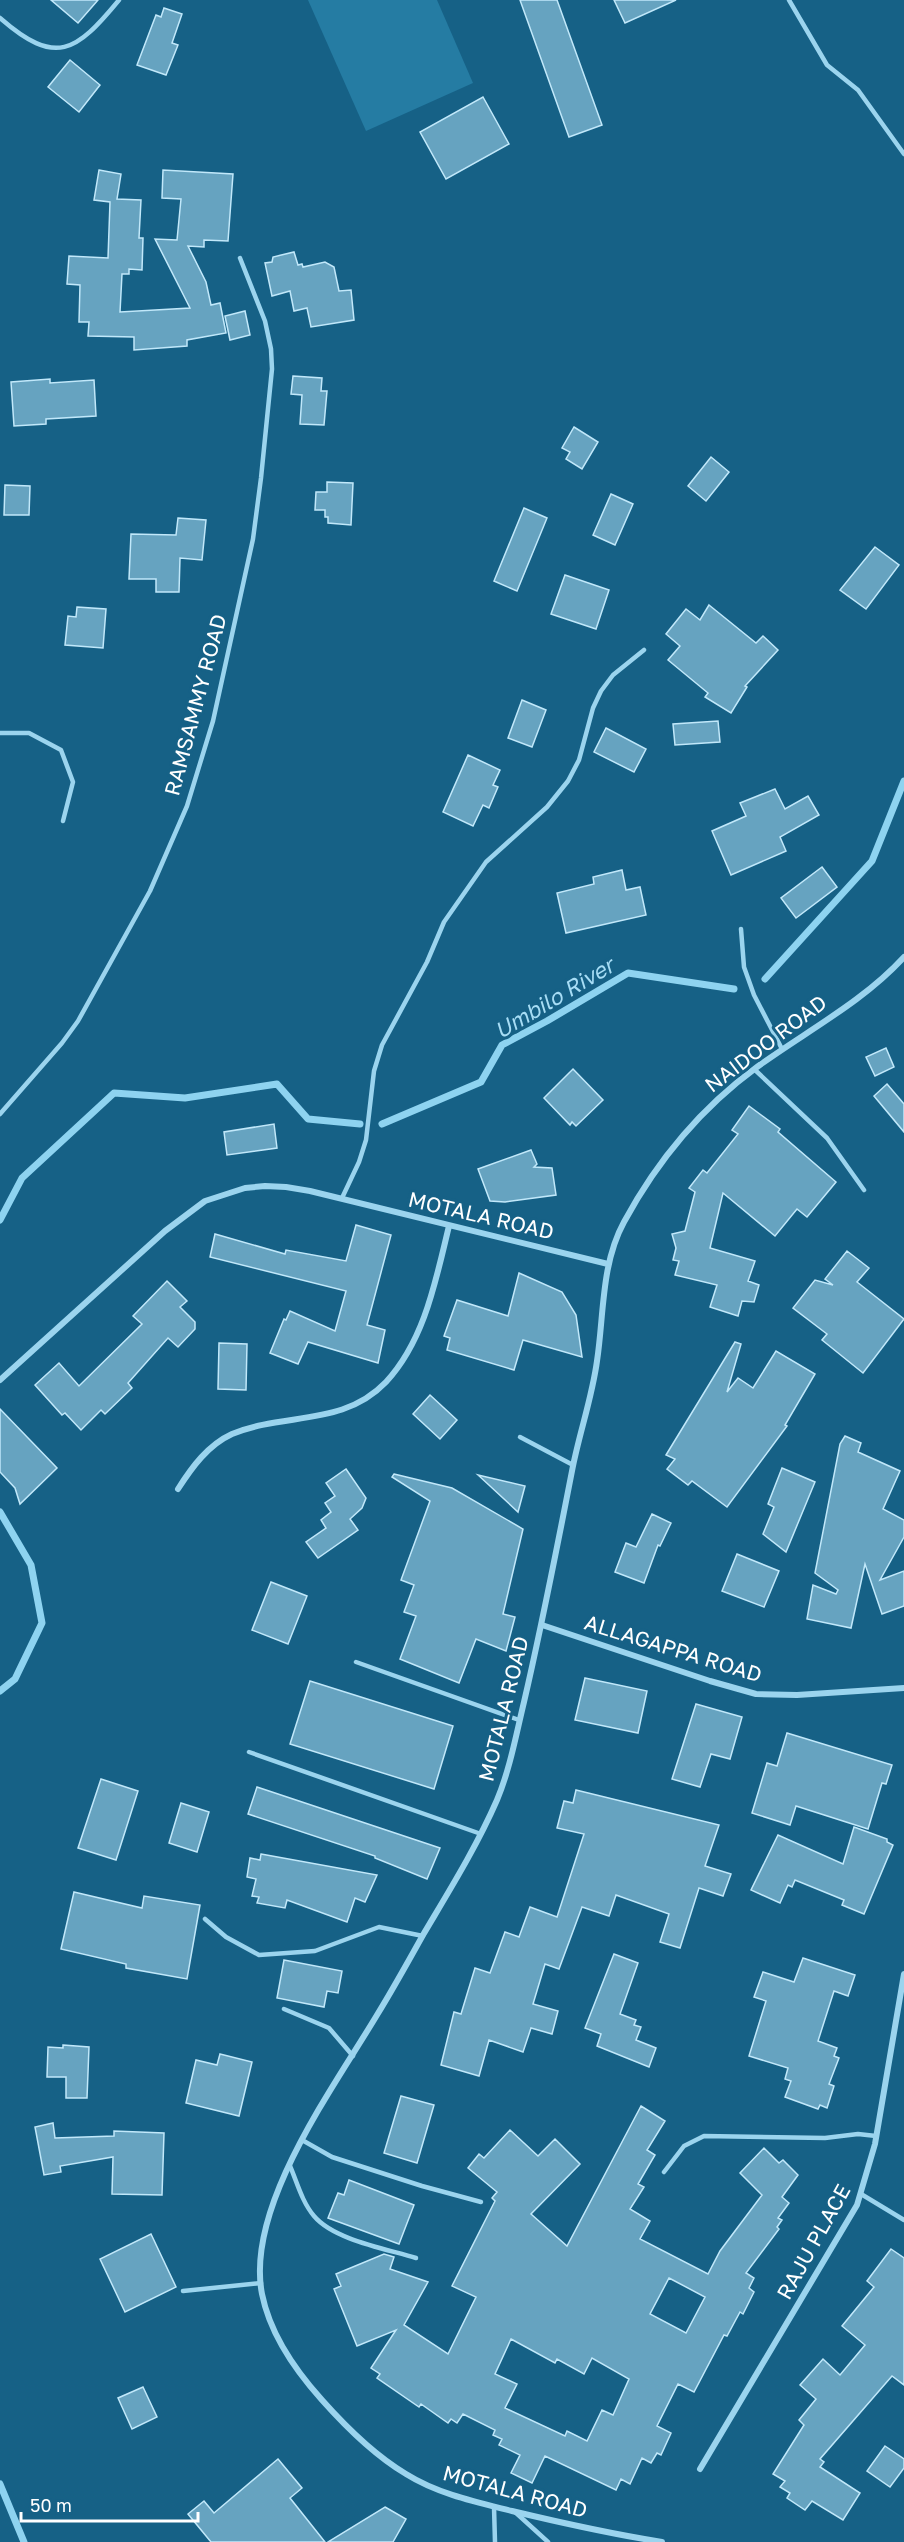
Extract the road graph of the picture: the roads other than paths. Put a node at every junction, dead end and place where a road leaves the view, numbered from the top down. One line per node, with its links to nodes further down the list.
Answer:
1 (119, 0): 3 (lane)
2 (789, 0): 4 (lane)
3 (0, 18)
4 (904, 154)
5 (240, 258): 13 (lane, RAMSAMMY ROAD)
6 (644, 650): 15 (lane)
7 (0, 734): 8 (lane)
8 (63, 821)
9 (741, 929): 11 (lane)
10 (904, 957): 11 (street, NAIDOO ROAD)
11 (782, 1049): 12 (street, NAIDOO ROAD)
12 (754, 1069): 14 (lane); 17 (street, NAIDOO ROAD)
13 (0, 1114)
14 (864, 1190)
15 (342, 1198): 16 (street, MOTALA ROAD); 18 (street, MOTALA ROAD)
16 (449, 1226): 17 (street, MOTALA ROAD); 21 (street)
17 (609, 1264): 20 (street, MOTALA ROAD)
18 (0, 1380)
19 (520, 1437): 20 (lane)
20 (573, 1465): 22 (street, MOTALA ROAD)
21 (178, 1489)
22 (542, 1624): 24 (street, ALLAGAPPA ROAD); 25 (street, MOTALA ROAD)
23 (356, 1662): 25 (lane)
24 (904, 1688)
25 (519, 1720): 27 (street, MOTALA ROAD)
26 (249, 1752): 27 (lane)
27 (481, 1834): 29 (street, MOTALA ROAD)
28 (205, 1919): 29 (lane)
29 (423, 1936): 32 (street, MOTALA ROAD)
30 (904, 1974): 33 (street, RAJU PLACE)
31 (284, 2009): 32 (lane)
32 (353, 2056): 34 (street, MOTALA ROAD)
33 (876, 2136): 36 (lane); 37 (street, RAJU PLACE)
34 (302, 2140): 35 (street, MOTALA ROAD); 38 (lane)
35 (290, 2166): 40 (lane); 41 (street, MOTALA ROAD)
36 (663, 2172)
37 (861, 2194): 39 (lane); 43 (street, RAJU PLACE)
38 (481, 2202)
39 (904, 2220)
40 (416, 2258)
41 (261, 2283): 42 (lane); 44 (street, MOTALA ROAD)
42 (183, 2291)
43 (700, 2469)
44 (494, 2507): 45 (street, MOTALA ROAD); 46 (lane)
45 (515, 2512): 47 (lane); 48 (street, MOTALA ROAD)
46 (495, 2542)
47 (548, 2542)
48 (662, 2542)

